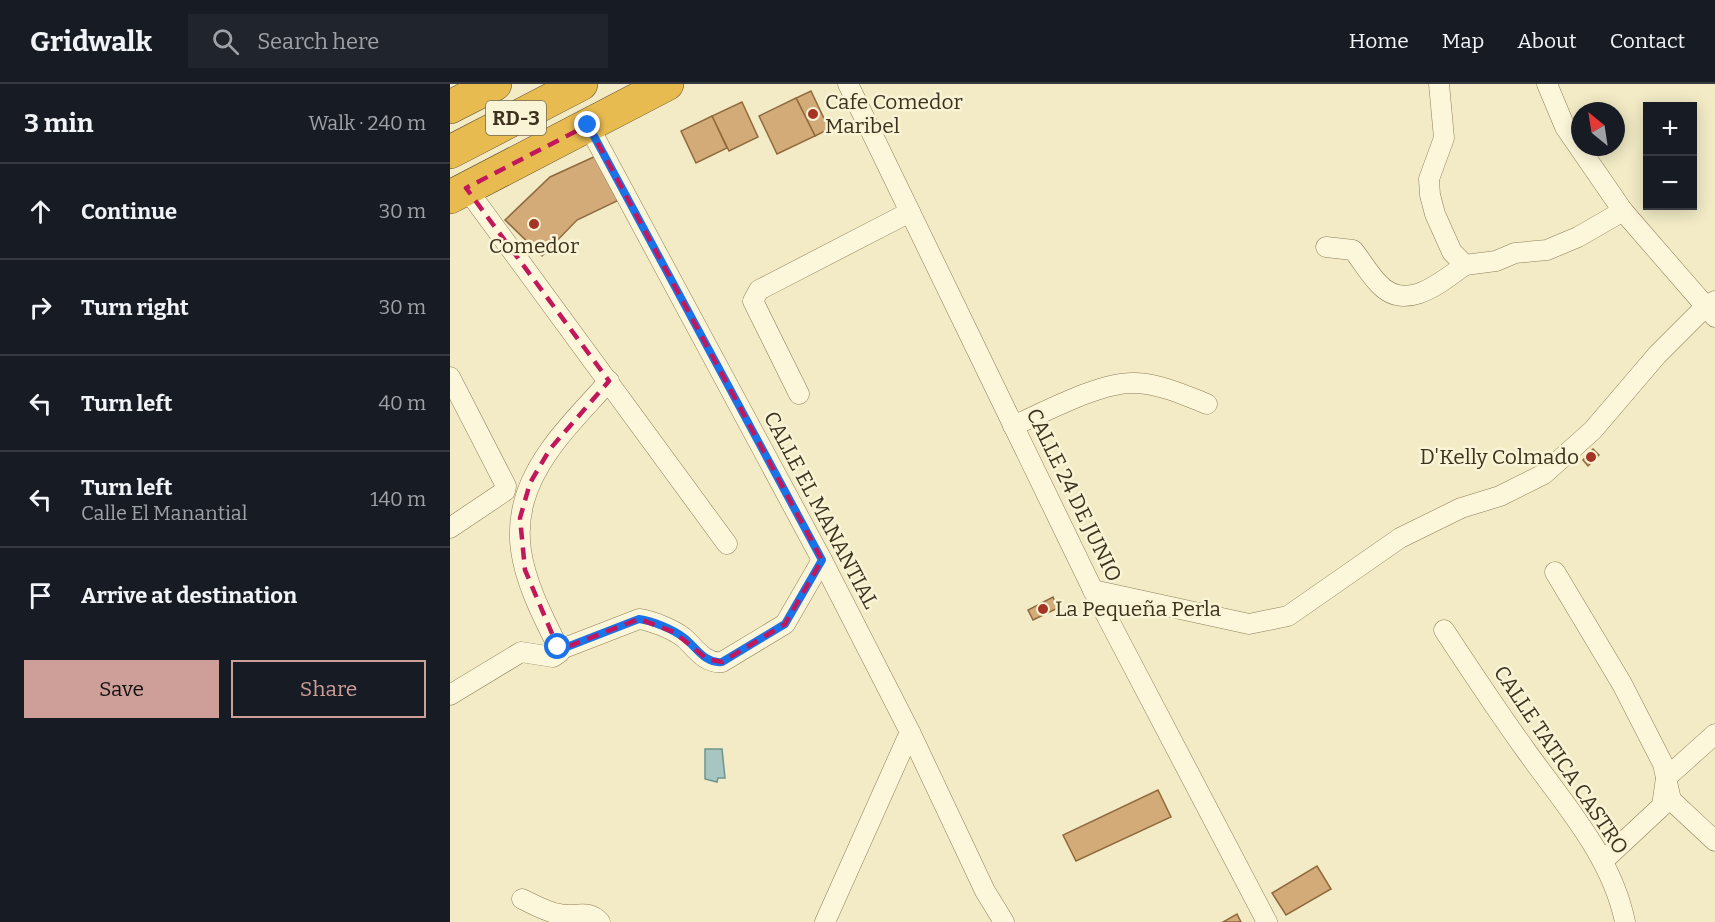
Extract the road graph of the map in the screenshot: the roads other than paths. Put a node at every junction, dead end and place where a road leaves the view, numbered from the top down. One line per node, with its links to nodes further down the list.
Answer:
1 (495, 84): 7 (highway)
2 (581, 84): 9 (highway, RD-3)
3 (667, 84): 8 (highway, RD-3)
4 (848, 84): 12 (street, CALLE 24 DE JUNIO)
5 (1439, 84): 14 (street)
6 (1547, 84): 11 (street)
7 (450, 107)
8 (588, 125): 10 (highway, RD-3); 23 (street, CALLE EL MANANTIAL)
9 (450, 152)
10 (458, 192): 17 (street)
11 (1623, 211): 14 (street); 15 (street)
12 (910, 212): 18 (street); 20 (street, CALLE 24 DE JUNIO)
13 (1326, 247): 14 (street)
14 (1465, 265)
15 (1712, 308): 25 (street)
16 (450, 378): 21 (street)
17 (609, 381): 22 (street); 27 (street)
18 (800, 394)
19 (1207, 404): 20 (street)
20 (1013, 426): 25 (street, CALLE 24 DE JUNIO)
21 (450, 528)
22 (727, 544)
23 (822, 560): 27 (street); 29 (street, CALLE EL MANANTIAL)
24 (1555, 572): 31 (street)
25 (1093, 590): 40 (street, CALLE 24 DE JUNIO)
26 (1444, 630): 33 (street, CALLE TATICA CASTRO)
27 (559, 650): 28 (street)
28 (450, 695)
29 (910, 732): 34 (street); 39 (street, CALLE EL MANANTIAL)
30 (1715, 734): 31 (street)
31 (1666, 778): 32 (street); 33 (street)
32 (1715, 841)
33 (1603, 861): 41 (street, CALLE TATICA CASTRO)
34 (846, 875): 37 (street); 38 (street)
35 (522, 899): 36 (street)
36 (600, 922)
37 (825, 922)
38 (842, 922)
39 (1004, 922)
40 (1267, 922)
41 (1625, 922)

